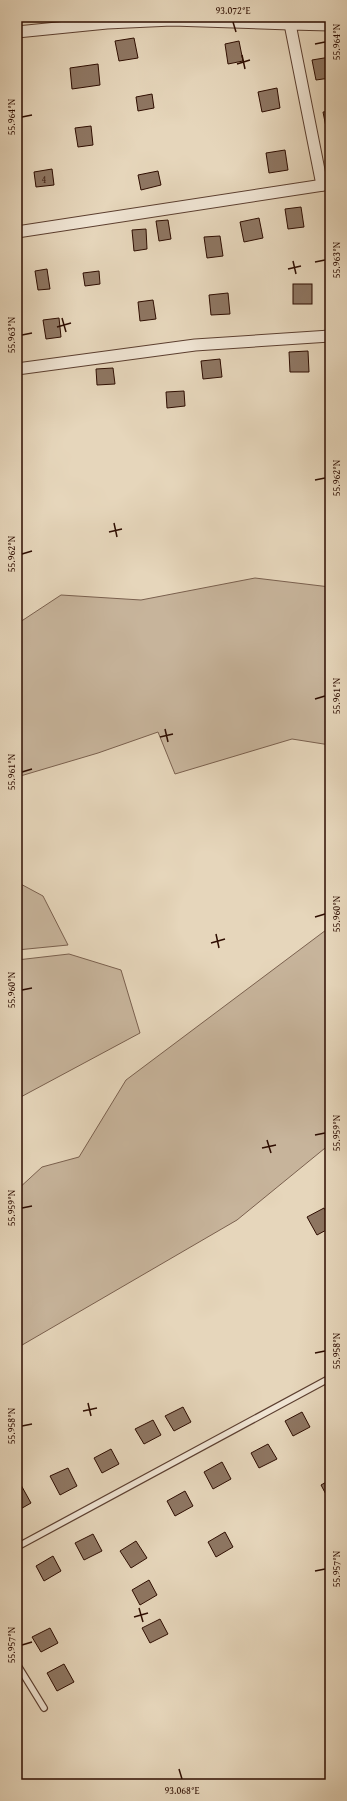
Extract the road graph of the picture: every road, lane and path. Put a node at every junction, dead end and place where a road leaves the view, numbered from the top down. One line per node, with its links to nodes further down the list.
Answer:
1 (107, 20): 2 (street); 4 (street)
2 (289, 20): 3 (street); 5 (street)
3 (330, 25)
4 (17, 32)
5 (326, 184): 6 (street)
6 (17, 232)
7 (330, 336): 8 (street)
8 (17, 369)
9 (330, 1378): 10 (lane)
10 (17, 1547)
11 (17, 1664): 12 (lane)
12 (44, 1708)

